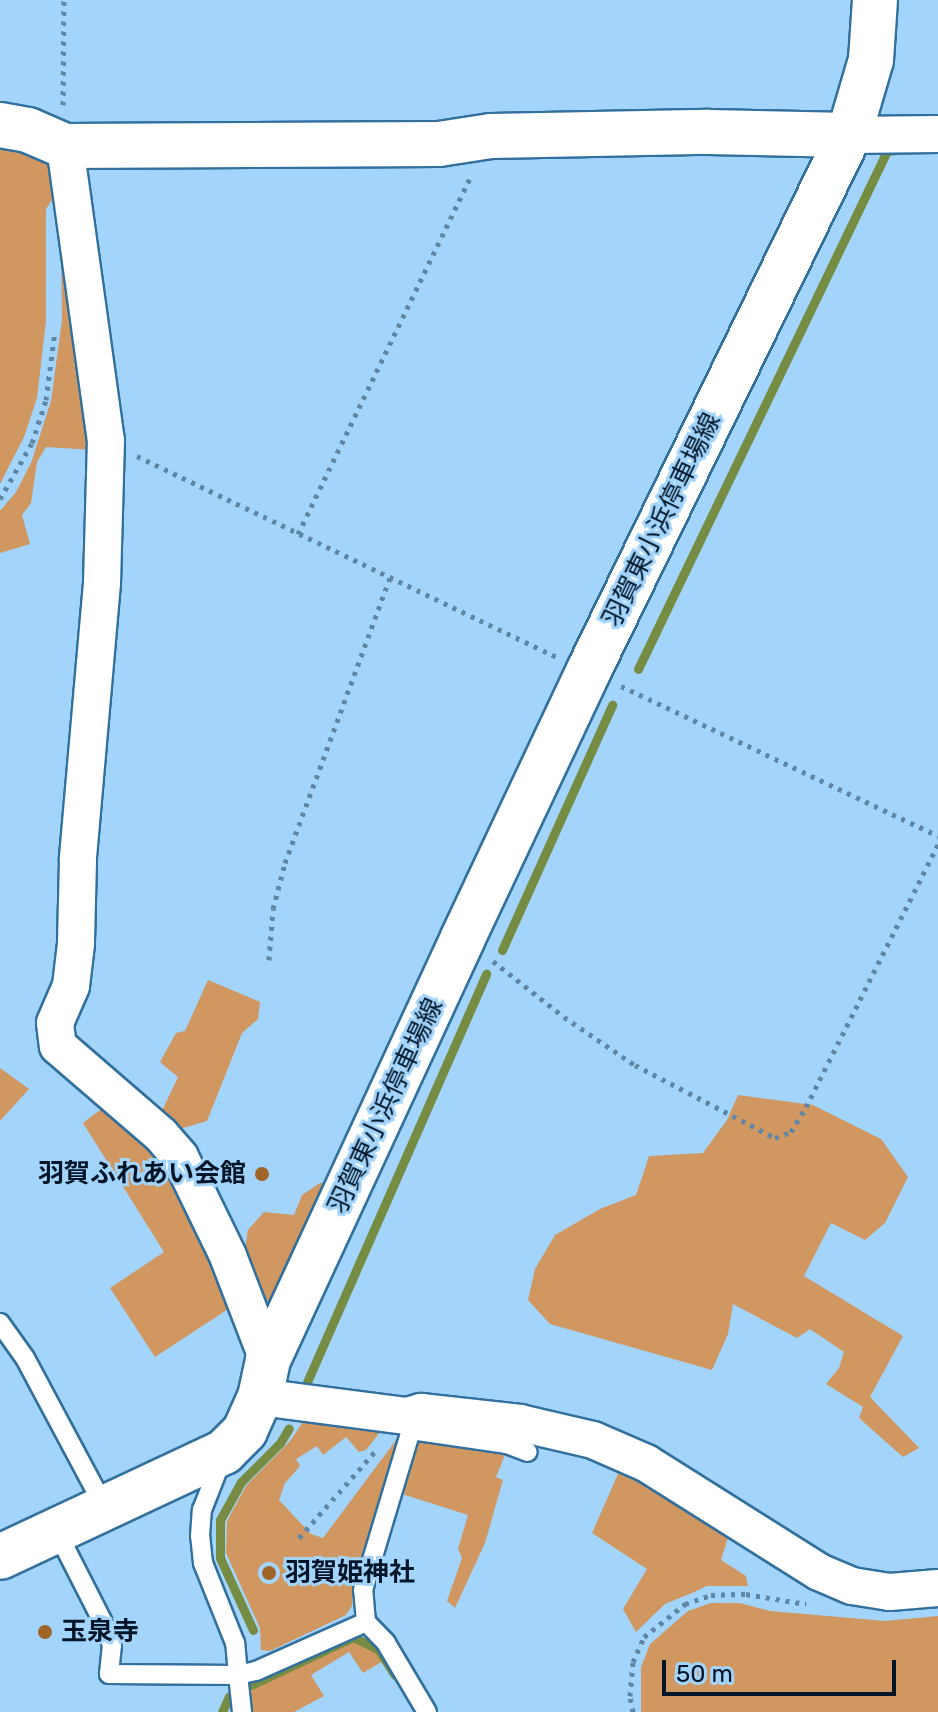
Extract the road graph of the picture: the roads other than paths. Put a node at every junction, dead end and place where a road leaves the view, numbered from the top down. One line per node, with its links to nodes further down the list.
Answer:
1 (875, 0): 4 (main road, 羽賀東小浜停車場線)
2 (0, 125): 5 (main road)
3 (938, 134): 4 (street)
4 (849, 135): 5 (main road); 7 (main road, 羽賀東小浜停車場線)
5 (65, 146): 7 (street)
6 (0, 1323): 11 (lane)
7 (264, 1378): 8 (street); 9 (main road, 羽賀東小浜停車場線)
8 (405, 1420): 10 (lane); 14 (street); 15 (lane)
9 (224, 1452): 11 (main road, 羽賀東小浜停車場線); 16 (lane)
10 (528, 1452)
11 (105, 1508): 12 (main road, 羽賀東小浜停車場線)
12 (57, 1532): 13 (main road, 羽賀東小浜停車場線); 16 (lane)
13 (0, 1557)
14 (938, 1588)
15 (366, 1622): 16 (lane); 18 (lane)
16 (238, 1675): 17 (lane)
17 (242, 1712)
18 (427, 1712)

